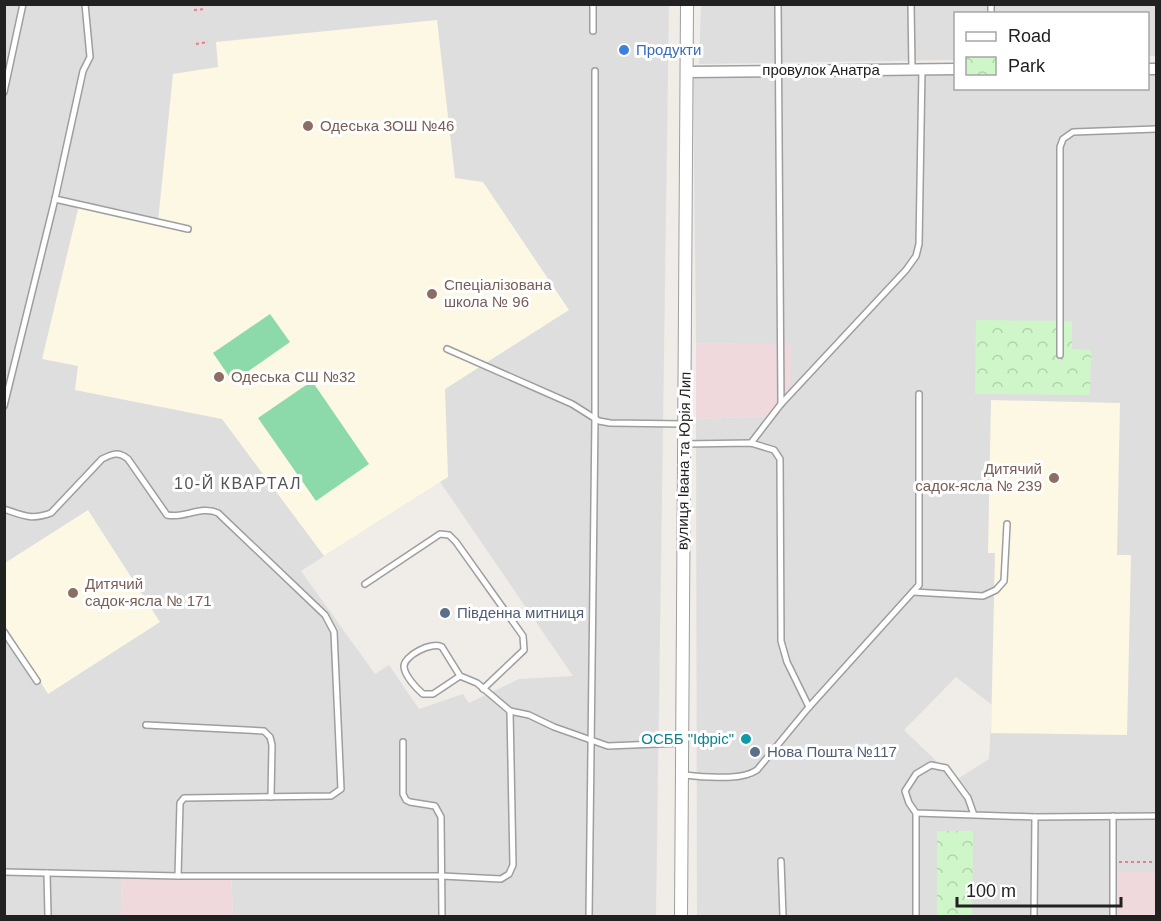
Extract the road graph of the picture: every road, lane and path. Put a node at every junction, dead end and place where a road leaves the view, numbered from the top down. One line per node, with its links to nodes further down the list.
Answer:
1 (23, 4): 17 (lane)
2 (85, 4): 19 (lane)
3 (593, 4): 9 (lane)
4 (687, 4): 16 (street, вулиця Івана та Юрія Лип)
5 (778, 4): 12 (lane)
6 (911, 4): 13 (lane)
7 (206, 9): 8 (path)
8 (194, 10)
9 (593, 31)
10 (208, 42): 11 (path)
11 (196, 44)
12 (779, 69): 13 (street, провулок Анатра); 16 (street, провулок Анатра); 24 (lane)
13 (917, 69): 14 (street, провулок Анатра); 24 (lane)
14 (954, 69)
15 (595, 71): 26 (lane)
16 (687, 72): 27 (street, вулиця Івана та Юрія Лип)
17 (4, 92)
18 (1156, 129): 22 (lane)
19 (55, 199): 20 (lane); 25 (lane)
20 (188, 229)
21 (447, 350): 26 (lane)
22 (1060, 355)
23 (919, 394): 33 (lane)
24 (781, 404): 28 (lane)
25 (4, 406)
26 (595, 418): 27 (lane); 41 (lane)
27 (684, 424): 29 (street, вулиця Івана та Юрія Лип)
28 (751, 443): 29 (lane); 38 (lane)
29 (684, 444): 43 (street, вулиця Івана та Юрія Лип)
30 (4, 509): 45 (lane)
31 (1006, 524): 33 (lane)
32 (365, 584): 37 (lane)
33 (913, 592): 38 (lane)
34 (4, 632): 36 (lane)
35 (460, 675): 35 (lane); 37 (lane)
36 (37, 681)
37 (483, 689): 39 (lane)
38 (809, 707): 44 (lane)
39 (510, 711): 41 (lane); 57 (lane)
40 (146, 725): 45 (lane)
41 (592, 740): 43 (lane); 60 (lane)
42 (403, 741): 57 (lane)
43 (681, 743): 44 (street, вулиця Івана та Юрія Лип)
44 (681, 776): 61 (street, вулиця Івана та Юрія Лип)
45 (271, 797): 56 (lane)
46 (916, 813): 47 (lane); 47 (lane); 63 (lane)
47 (974, 815): 50 (lane)
48 (1113, 816): 49 (lane); 50 (lane); 52 (lane)
49 (1156, 816)
50 (1035, 817): 64 (lane)
51 (781, 861): 62 (lane)
52 (1113, 862): 53 (path); 65 (lane)
53 (1156, 862)
54 (4, 872): 55 (lane)
55 (46, 873): 56 (lane); 58 (lane)
56 (178, 876): 57 (lane)
57 (442, 876): 59 (lane)
58 (48, 916)
59 (442, 916)
60 (589, 916)
61 (681, 916)
62 (783, 916)
63 (916, 916)
64 (1034, 916)
65 (1113, 916)

